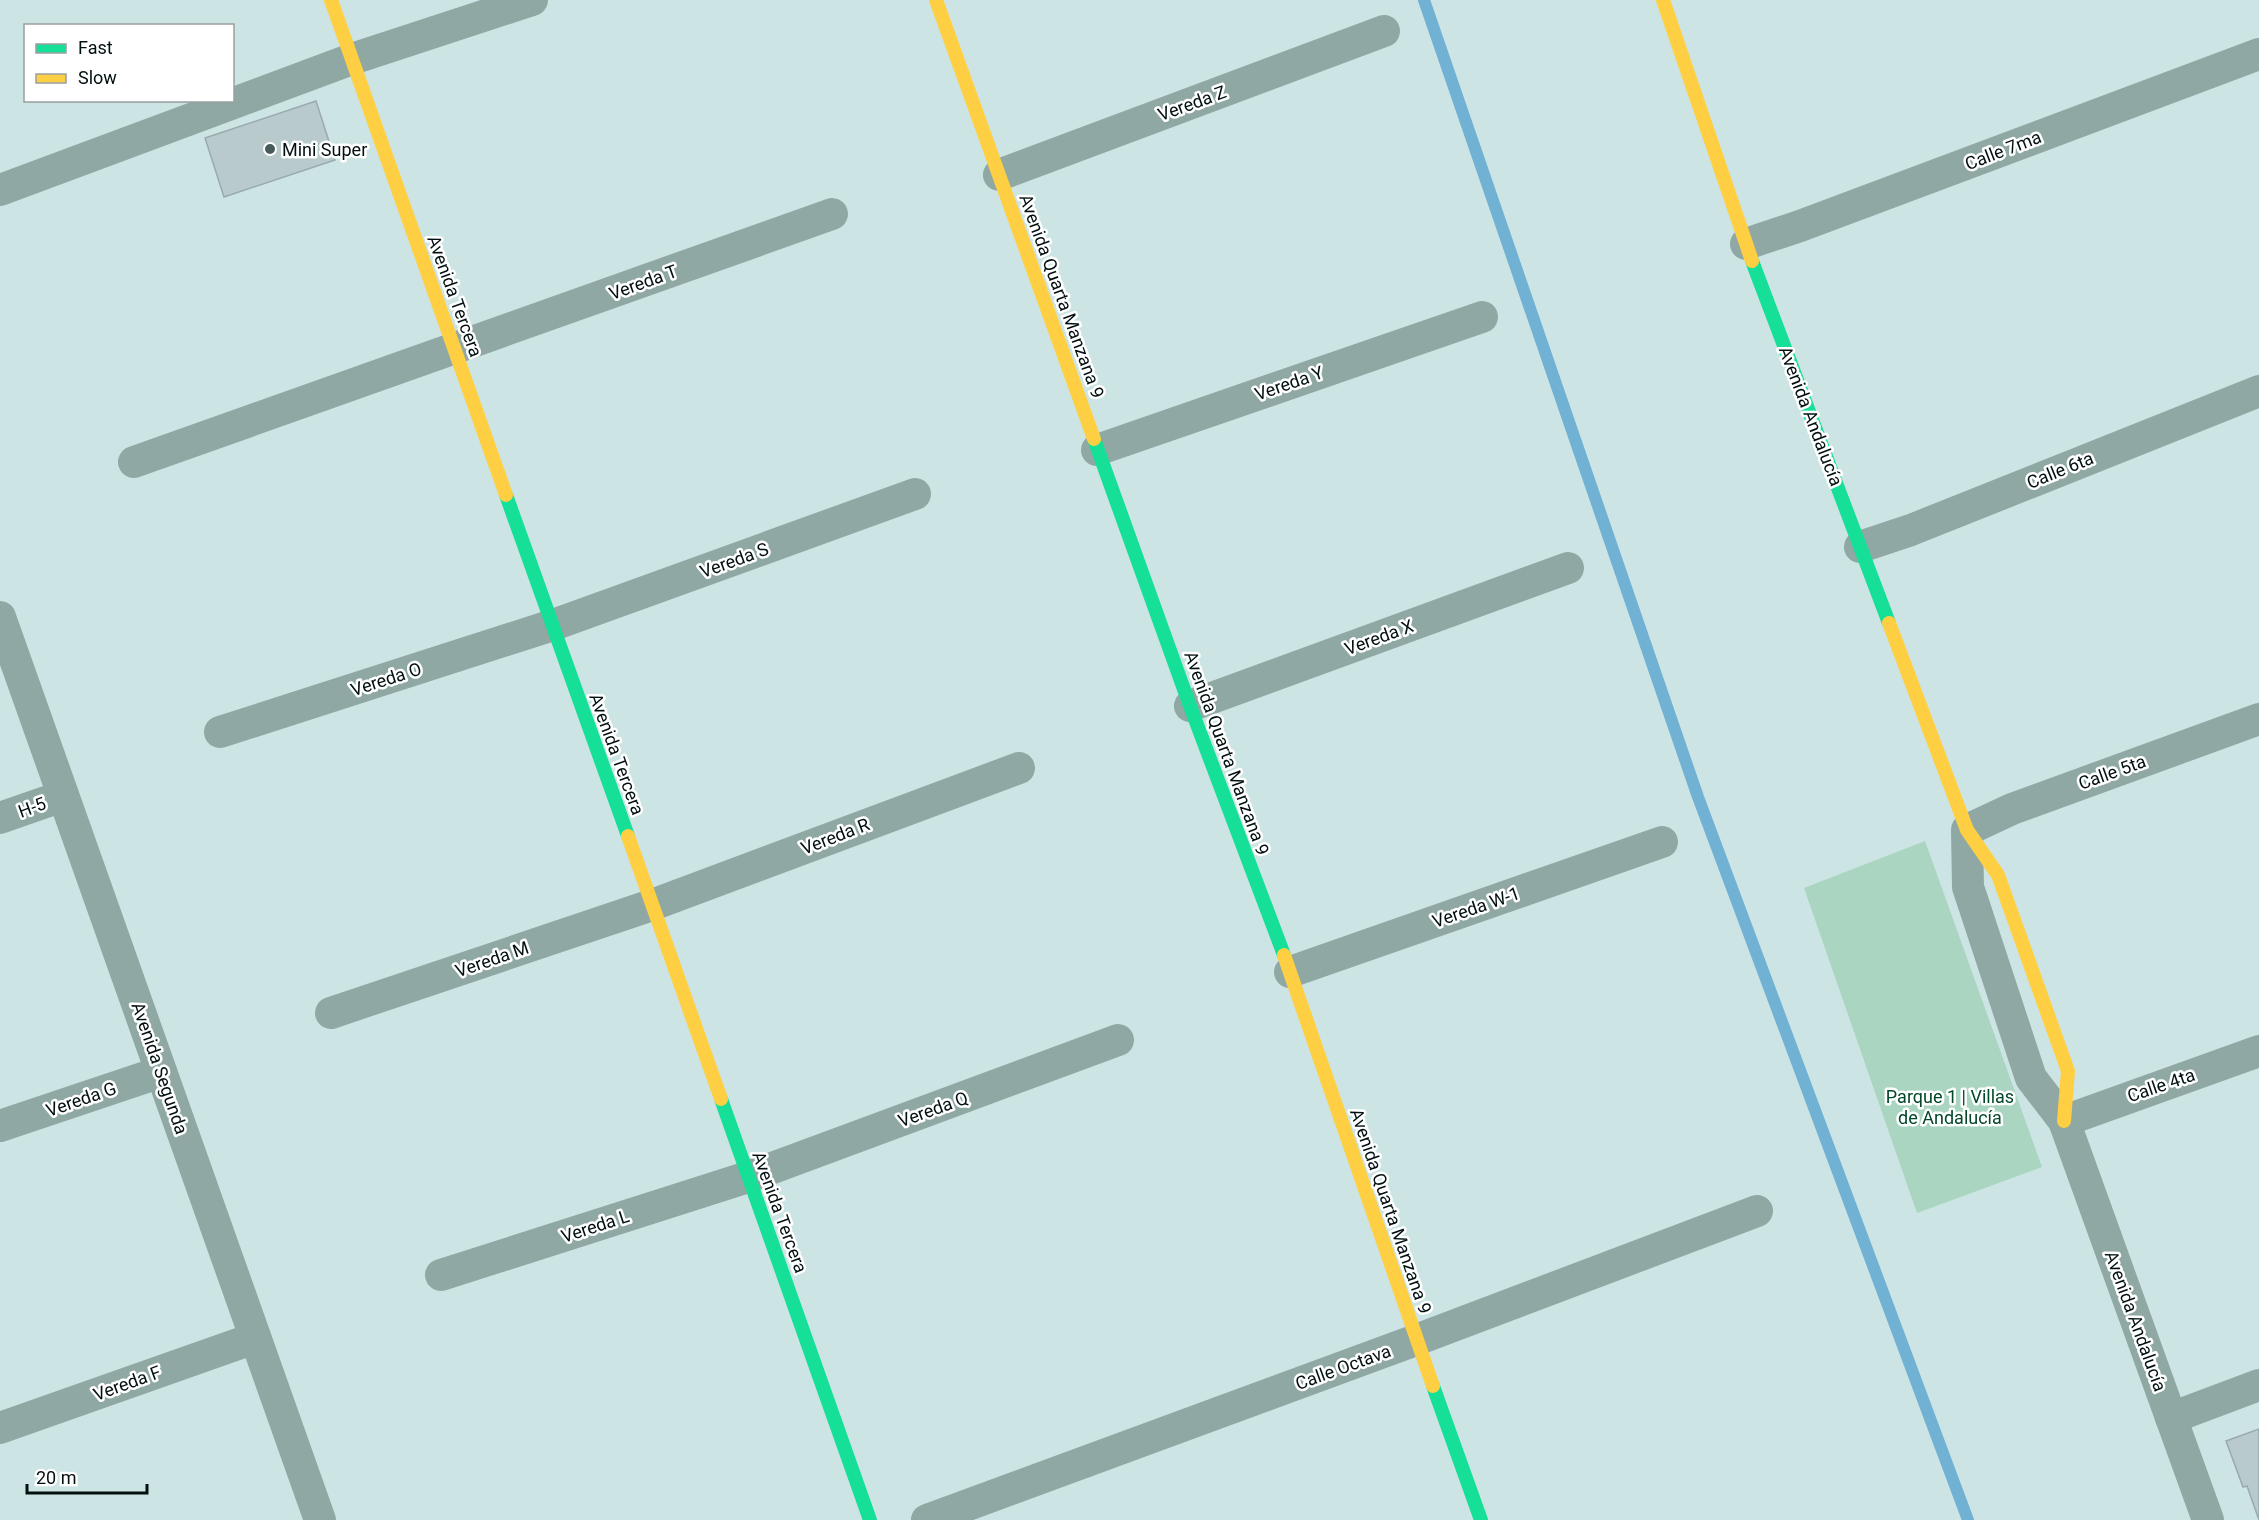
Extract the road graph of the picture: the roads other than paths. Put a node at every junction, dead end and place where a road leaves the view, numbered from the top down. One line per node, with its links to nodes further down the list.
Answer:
1 (331, 0): 7 (street, Avenida Tercera)
2 (532, 0): 7 (street)
3 (936, 0): 8 (street, Avenida Quarta Manzana 9)
4 (1663, 0): 11 (street, Avenida Andalucía)
5 (1384, 32): 8 (street, Vereda Z)
6 (2259, 54): 11 (street, Calle 7ma)
7 (352, 59): 9 (street); 13 (street, Avenida Tercera)
8 (999, 175): 15 (street, Avenida Quarta Manzana 9)
9 (0, 190)
10 (832, 214): 13 (street, Vereda T)
11 (1746, 244): 18 (street, Avenida Andalucía)
12 (1482, 317): 15 (street, Vereda Y)
13 (455, 349): 16 (street); 21 (street, Avenida Tercera)
14 (2259, 391): 18 (street, Calle 6ta)
15 (1097, 450): 22 (street, Avenida Quarta Manzana 9)
16 (134, 462)
17 (915, 494): 21 (street, Vereda S)
18 (1860, 547): 28 (street, Avenida Andalucía)
19 (1568, 568): 22 (street, Vereda X)
20 (0, 617): 26 (street, Avenida Segunda)
21 (553, 625): 24 (street, Vereda O); 30 (street, Avenida Tercera)
22 (1190, 706): 31 (street, Avenida Quarta Manzana 9)
23 (2259, 719): 28 (street, Calle 5ta)
24 (220, 732)
25 (1019, 768): 30 (street, Vereda R)
26 (63, 796): 27 (street, H-5); 35 (street, Avenida Segunda)
27 (0, 818)
28 (1967, 830): 36 (street, Avenida Andalucía)
29 (1662, 842): 31 (street, Vereda W-1)
30 (652, 905): 32 (street, Vereda M); 38 (street, Avenida Tercera)
31 (1290, 972): 42 (street, Avenida Quarta Manzana 9)
32 (331, 1013)
33 (1118, 1040): 38 (street, Vereda Q)
34 (2259, 1051): 36 (street, Calle 4ta)
35 (161, 1072): 37 (street, Vereda G); 41 (street, Avenida Segunda)
36 (2064, 1121): 44 (street, Avenida Andalucía)
37 (0, 1126)
38 (748, 1177): 40 (street, Vereda L); 47 (street, Avenida Tercera)
39 (1757, 1211): 42 (street, Calle Octava)
40 (441, 1275)
41 (255, 1338): 45 (street, Vereda F); 46 (street, Avenida Segunda)
42 (1416, 1340): 48 (street, Calle Octava); 49 (street, Avenida Quarta Manzana 9)
43 (2259, 1385): 44 (street)
44 (2171, 1418): 50 (street, Avenida Andalucía)
45 (0, 1428)
46 (320, 1520)
47 (870, 1520)
48 (927, 1520)
49 (1481, 1520)
50 (2208, 1520)

